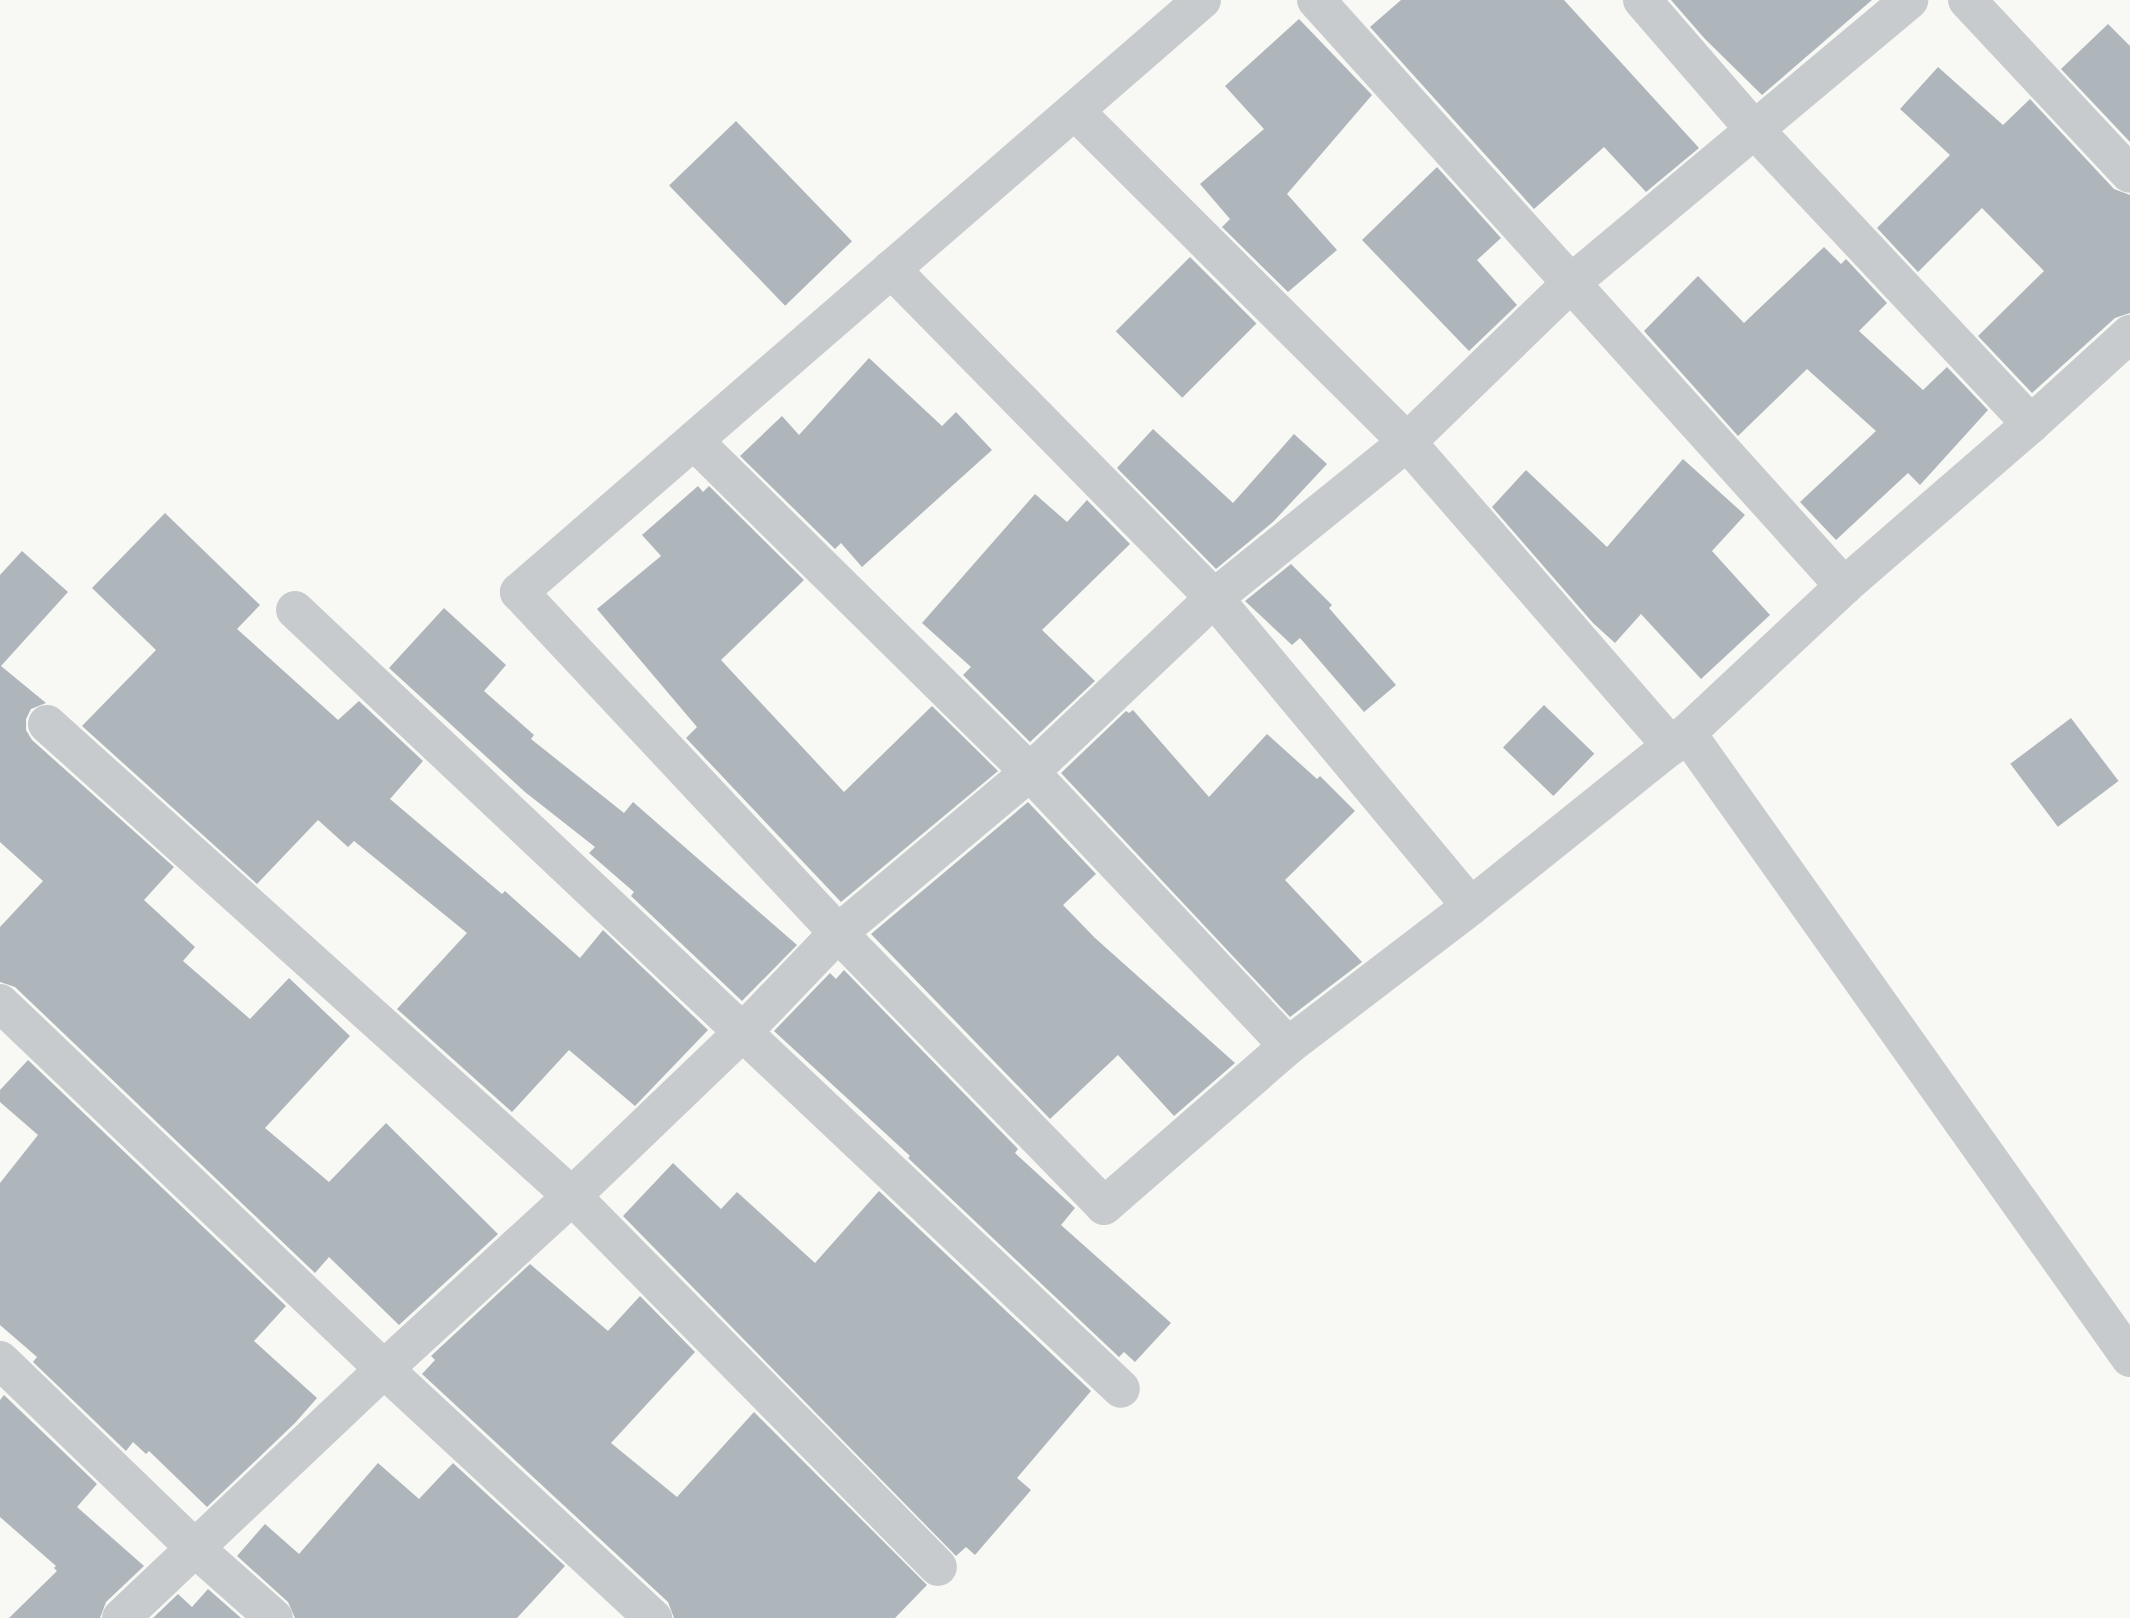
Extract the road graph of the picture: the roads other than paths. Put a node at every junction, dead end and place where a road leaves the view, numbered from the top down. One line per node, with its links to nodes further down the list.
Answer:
1 (1202, 0): 6 (street)
2 (1316, 0): 10 (street)
3 (1642, 0): 7 (street)
4 (1909, 0): 7 (street)
5 (1967, 0): 8 (street)
6 (1075, 111): 9 (street); 14 (street)
7 (1753, 128): 10 (street); 12 (street)
8 (2130, 174)
9 (891, 269): 13 (street); 16 (street)
10 (1571, 283): 14 (street); 15 (street)
11 (2130, 334): 12 (street)
12 (2031, 424): 15 (street)
13 (694, 441): 20 (street); 22 (street)
14 (1407, 442): 16 (street); 19 (street)
15 (1844, 586): 19 (street)
16 (1214, 598): 20 (street); 21 (street)
17 (295, 610): 24 (street)
18 (47, 724): 26 (street)
19 (1679, 739): 21 (street); 27 (street)
20 (1030, 772): 22 (street); 25 (street)
21 (1471, 906): 25 (street)
22 (838, 933): 24 (street); 25 (street)
23 (0, 1003): 29 (street)
24 (742, 1033): 26 (street); 30 (street)
25 (1288, 1045)
26 (572, 1196): 29 (street); 32 (street)
27 (2130, 1358)
28 (0, 1360): 31 (street)
29 (384, 1368): 31 (street); 35 (street)
30 (1121, 1390)
31 (196, 1549): 33 (street); 34 (street)
32 (938, 1567)
33 (121, 1618)
34 (274, 1618)
35 (653, 1618)

